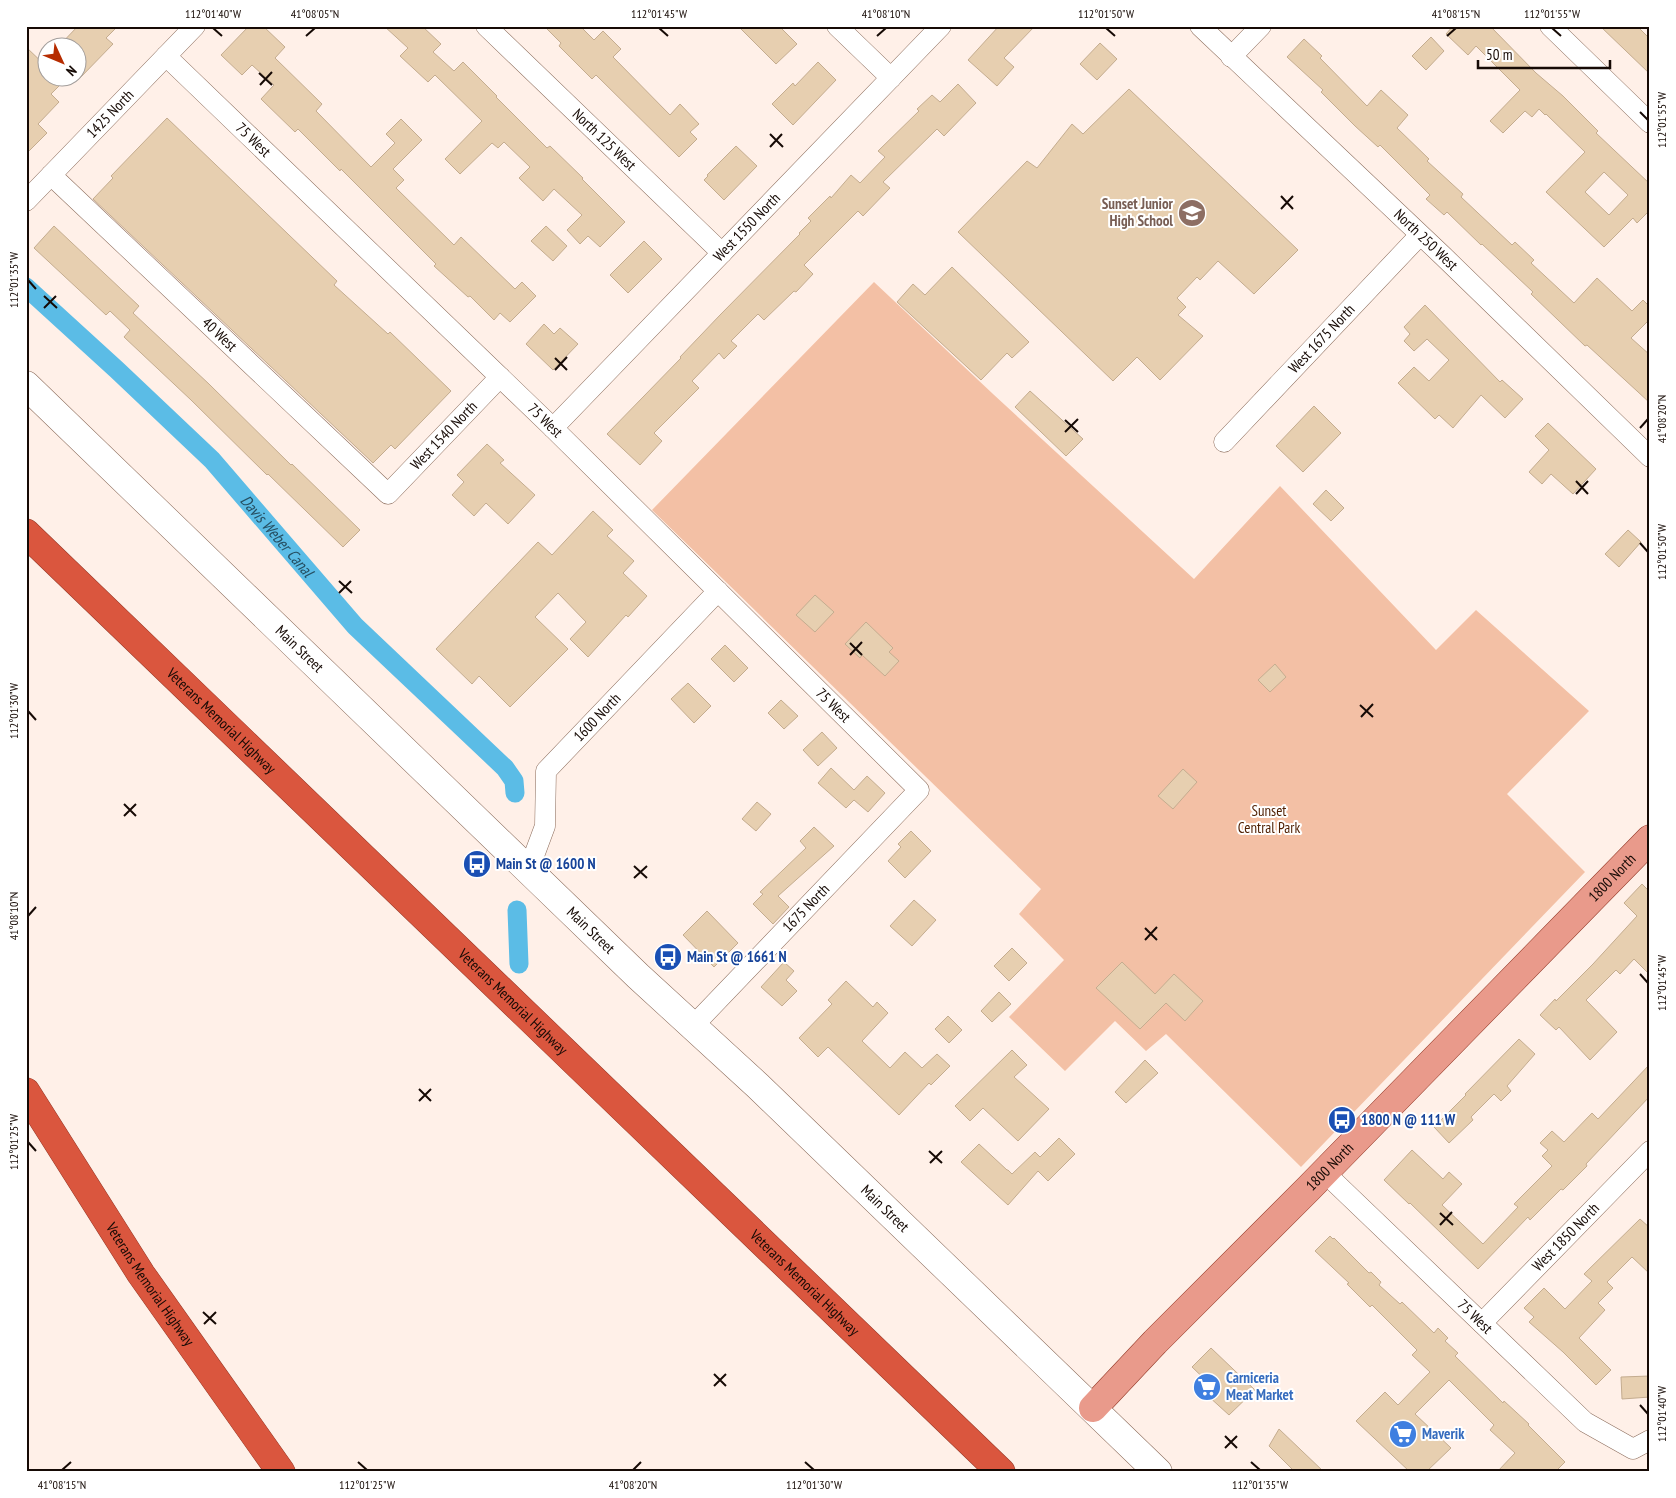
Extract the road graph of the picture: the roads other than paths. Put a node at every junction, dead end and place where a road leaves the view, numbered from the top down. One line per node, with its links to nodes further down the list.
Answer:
1 (195, 26): 8 (street, 1425 North)
2 (486, 26): 15 (street, North 125 West)
3 (837, 26): 10 (street)
4 (940, 26): 10 (street, West 1550 North)
5 (1200, 26): 9 (street, North 250 West)
6 (1261, 26): 9 (street)
7 (1550, 26): 11 (street)
8 (166, 56): 12 (street, 1425 North); 16 (street, 75 West)
9 (1231, 57): 14 (street, North 250 West)
10 (891, 78): 15 (street, West 1550 North)
11 (1650, 123)
12 (51, 175): 13 (street, 1425 North); 21 (street, 40 West)
13 (26, 201)
14 (1420, 235): 19 (street, West 1675 North); 20 (street, North 250 West)
15 (722, 253): 18 (street, West 1550 North)
16 (500, 377): 18 (street, 75 West); 21 (street, West 1540 North)
17 (26, 385): 26 (main road, Main Street)
18 (554, 428): 23 (street, 75 West)
19 (1224, 442)
20 (1650, 457)
21 (388, 494)
22 (26, 533): 35 (highway, Veterans Memorial Highway)
23 (718, 591): 24 (street, 75 West); 26 (street, 1600 North)
24 (919, 790): 27 (street, 1675 North)
25 (1650, 839): 30 (main road, 1800 North)
26 (529, 869): 27 (main road, Main Street)
27 (693, 1026): 32 (main road, Main Street)
28 (26, 1092): 34 (highway, Veterans Memorial Highway)
29 (1650, 1151): 31 (street, West 1850 North)
30 (1324, 1172): 31 (street, 75 West); 32 (main road, 1800 North)
31 (1482, 1323): 33 (street, 75 West)
32 (1093, 1408): 36 (main road, Main Street)
33 (1641, 1444)
34 (281, 1472)
35 (1001, 1472)
36 (1158, 1472)

